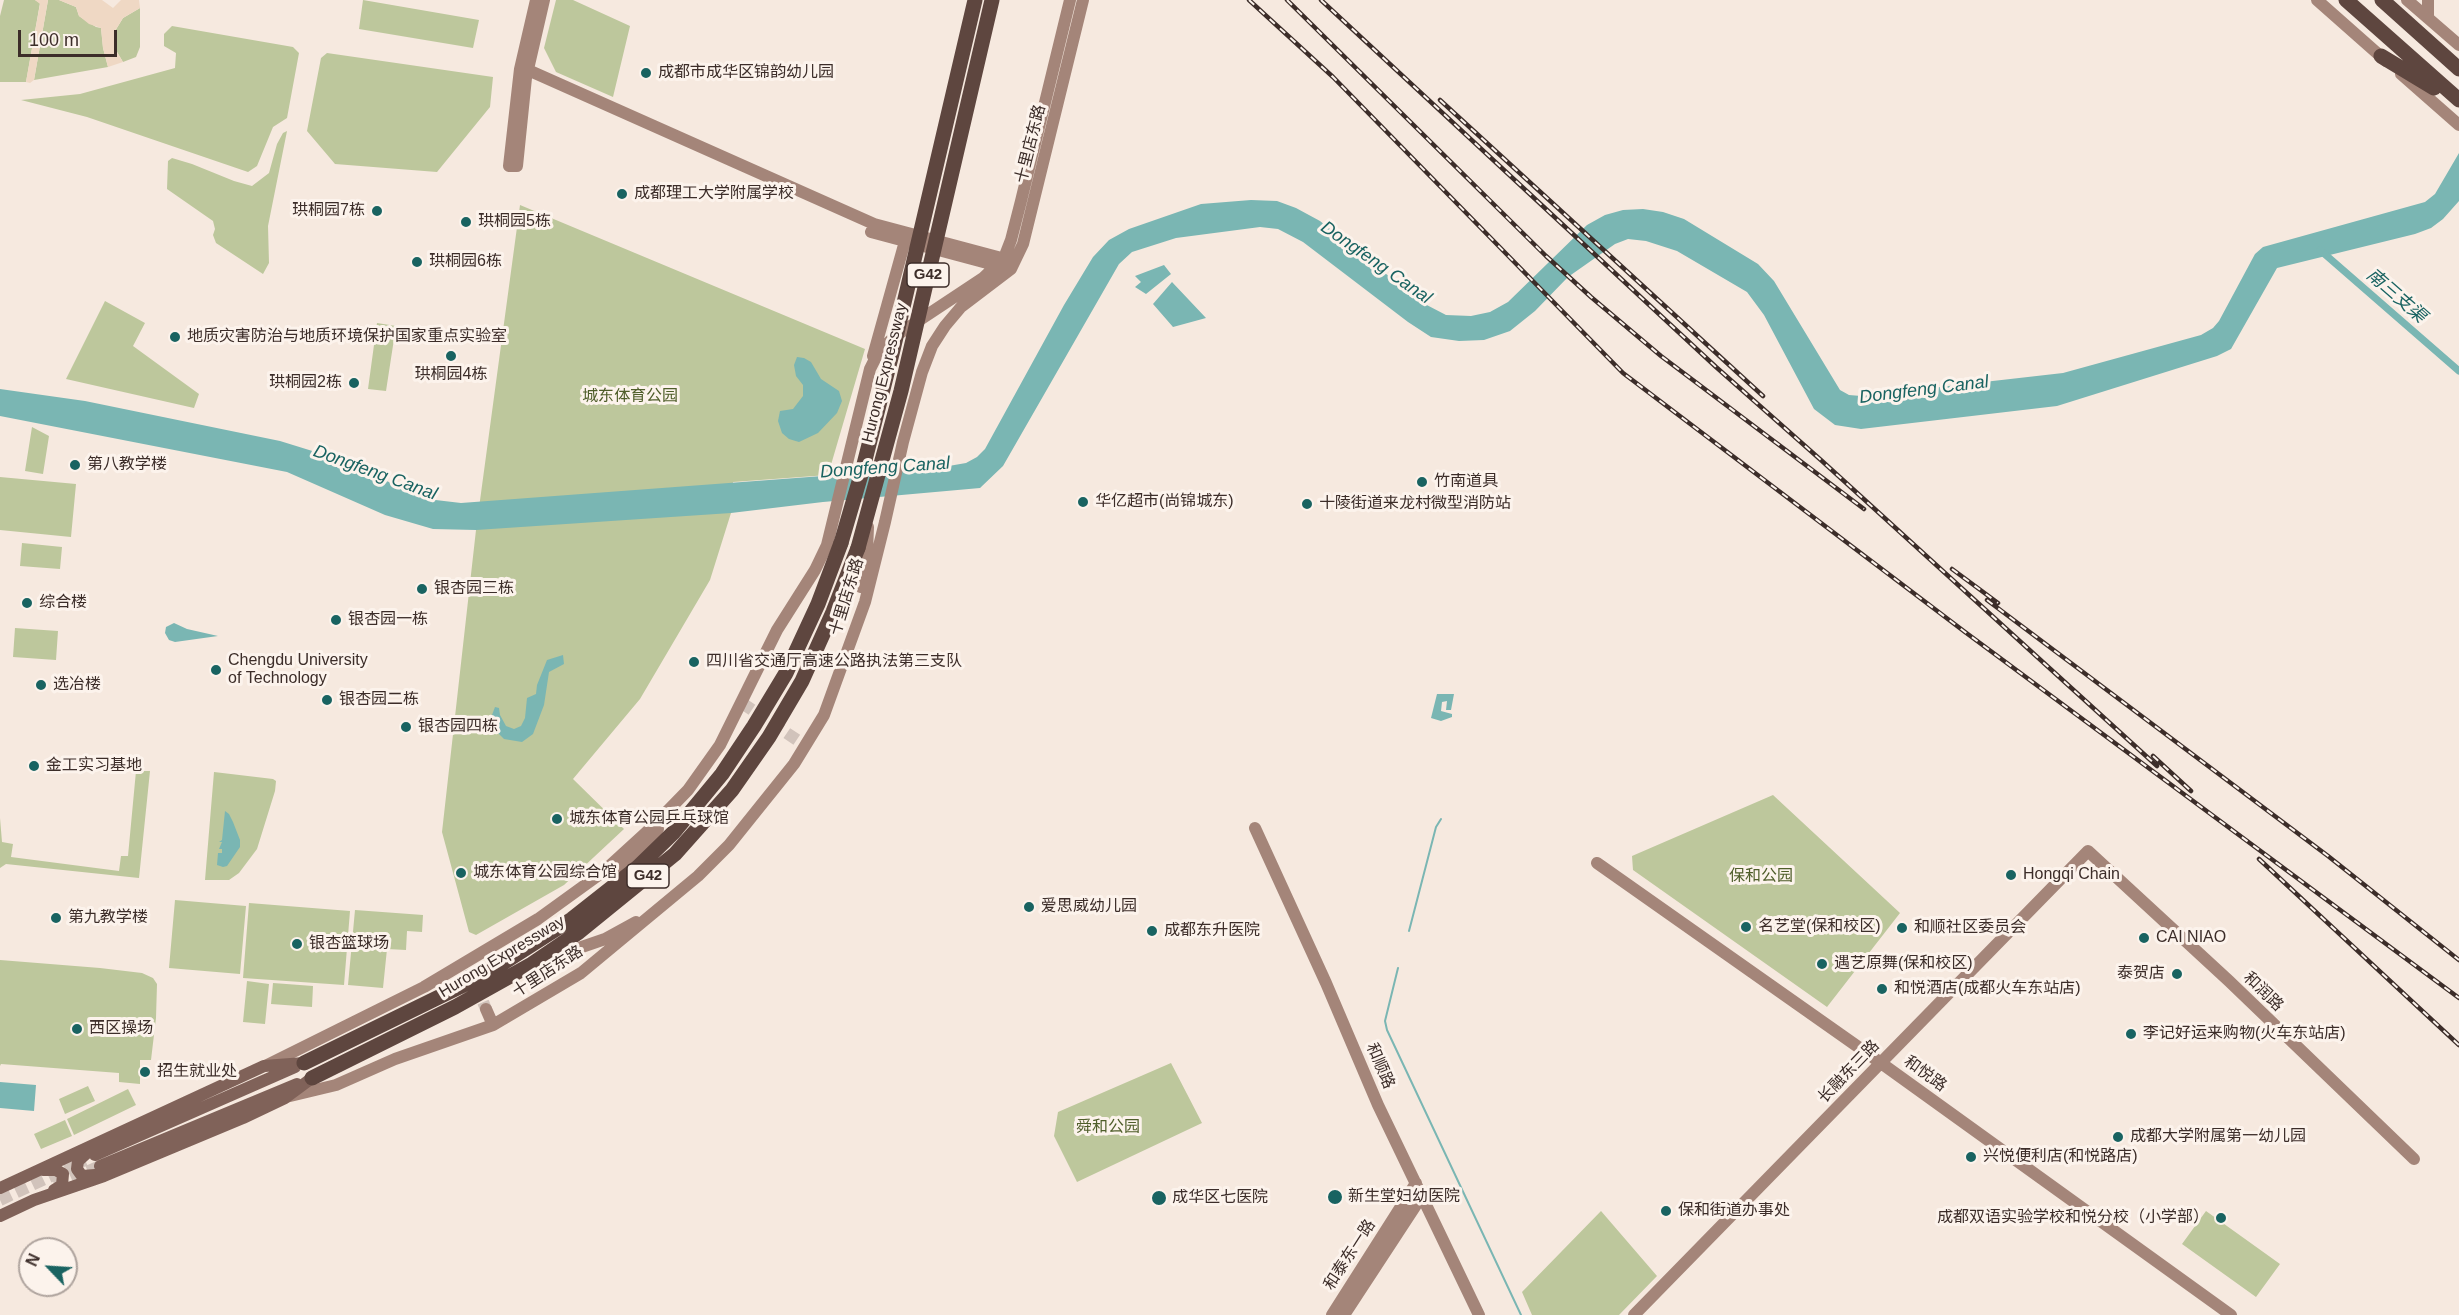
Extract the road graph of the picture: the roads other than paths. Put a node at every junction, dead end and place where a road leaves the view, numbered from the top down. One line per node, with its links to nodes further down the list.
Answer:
1 (536, 0): 16 (street)
2 (544, 0): 16 (street)
3 (975, 0): 24 (highway, Hurong Expressway / G42, bridge)
4 (992, 0): 25 (highway, Hurong Expressway / G42, bridge)
5 (1070, 0): 20 (street, 十里店东路)
6 (1083, 0): 20 (street, 十里店东路)
7 (2317, 0): 14 (street)
8 (2346, 0): 17 (highway)
9 (2382, 0): 15 (highway)
10 (2407, 0): 12 (street)
11 (2428, 0): 12 (street)
12 (2428, 17): 13 (street)
13 (2459, 45)
14 (2381, 56): 17 (highway)
15 (2457, 67)
16 (523, 73): 16 (street); 21 (street)
17 (2439, 94): 18 (highway); 19 (street)
18 (2459, 102)
19 (2459, 125)
20 (1027, 203): 22 (street, 十里店东路)
21 (906, 237): 22 (street); 23 (street)
22 (1007, 264): 23 (street); 27 (street, 十里店东路)
23 (870, 369): 26 (street)
24 (839, 548): 26 (street); 33 (highway, Hurong Expressway / G42)
25 (863, 550): 27 (street); 34 (highway, Hurong Expressway / G42)
26 (756, 673): 28 (street)
27 (824, 715): 32 (street, 十里店东路)
28 (688, 790): 33 (street); 39 (street)
29 (1254, 828): 46 (street, 和顺路)
30 (2088, 851): 38 (street, 长融东三路); 43 (street, 和润路)
31 (1598, 863): 38 (street, 和悦路)
32 (668, 902): 34 (street); 36 (street, 十里店东路)
33 (563, 925): 37 (highway, Hurong Expressway / G42)
34 (529, 966): 40 (highway, Hurong Expressway / G42)
35 (486, 1009): 36 (street)
36 (493, 1025): 41 (street, 十里店东路)
37 (304, 1063): 39 (main road); 40 (main road)
38 (1881, 1063): 54 (street, 长融东三路); 55 (street, 和悦路)
39 (264, 1066): 42 (main road)
40 (312, 1078): 41 (main road)
41 (285, 1098): 44 (main road)
42 (108, 1138): 44 (main road); 45 (main road)
43 (2414, 1159)
44 (120, 1169): 49 (main road)
45 (28, 1175): 47 (main road); 49 (main road)
46 (1416, 1183): 48 (street, 和顺路); 51 (street, 和泰东一路)
47 (0, 1188)
48 (1422, 1196): 52 (street); 53 (street, 和顺路)
49 (34, 1200): 50 (main road)
50 (0, 1216)
51 (1332, 1315)
52 (1344, 1315)
53 (1479, 1315)
54 (1634, 1315)
55 (2231, 1315)

